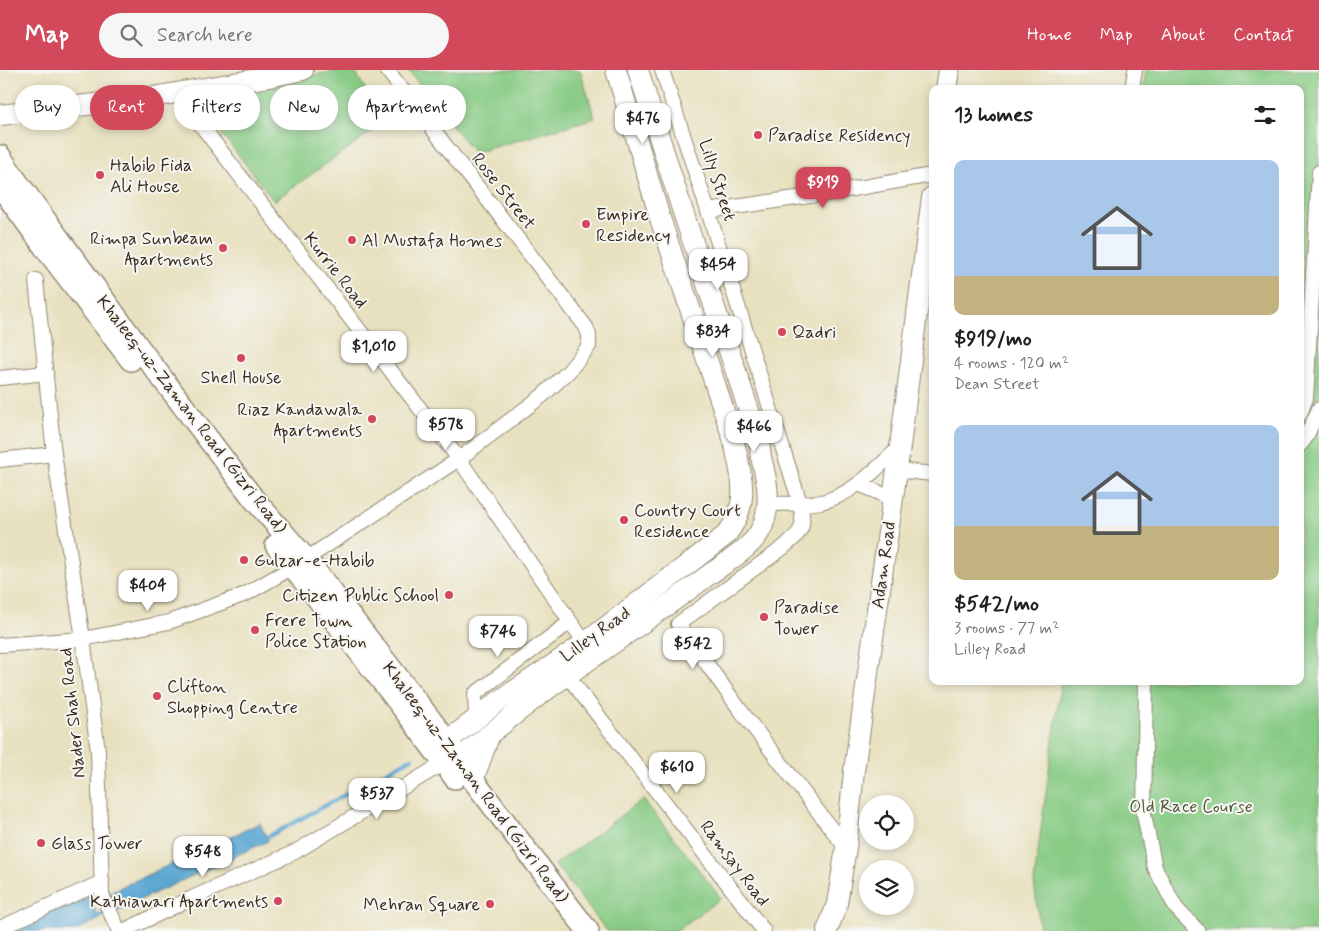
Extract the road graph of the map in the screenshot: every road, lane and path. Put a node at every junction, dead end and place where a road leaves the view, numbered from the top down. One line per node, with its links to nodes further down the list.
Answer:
1 (303, 70): 8 (main road)
2 (387, 70): 28 (street, Rose Street)
3 (616, 70): 40 (main road, Lilley Road)
4 (638, 70): 35 (main road, Lilley Road)
5 (662, 70): 18 (street, Lilly Street)
6 (949, 70): 9 (main road)
7 (1135, 70): 10 (street)
8 (222, 85)
9 (947, 85)
10 (1133, 85)
11 (174, 93): 12 (main road)
12 (0, 115)
13 (205, 130): 28 (street, Kurrie Road)
14 (0, 156): 36 (main road, Khaleeq-uz-Zaman Road (Gizri Road))
15 (1319, 172): 23 (street)
16 (929, 176): 18 (street)
17 (0, 186): 36 (main road, Khaleeq-uz-Zaman Road (Gizri Road))
18 (708, 211): 34 (street, Lilly Street)
19 (929, 221): 26 (main road, Adam Road)
20 (36, 280): 21 (street, Nader Shah Road)
21 (46, 373): 22 (street); 27 (street, Nader Shah Road)
22 (0, 378)
23 (1304, 403)
24 (1319, 409): 25 (street)
25 (1304, 440)
26 (900, 448): 30 (main road, Adam Road); 32 (street)
27 (54, 454): 29 (street); 39 (street, Nader Shah Road)
28 (459, 459): 37 (street); 38 (street, Kurrie Road)
29 (0, 460)
30 (897, 470): 31 (street); 33 (main road, Adam Road)
31 (929, 474)
32 (858, 484): 33 (street); 34 (street)
33 (892, 500): 47 (main road, Adam Road)
34 (800, 503): 35 (street); 47 (street, Lilly Street)
35 (767, 504): 42 (main road, Lilley Road)
36 (253, 507): 37 (main road, Khaleeq-uz-Zaman Road (Gizri Road))
37 (300, 563): 39 (street); 45 (main road, Khaleeq-uz-Zaman Road (Gizri Road))
38 (570, 622): 40 (street, Kurrie Road); 44 (street)
39 (82, 639): 41 (street); 48 (street, Nader Shah Road)
40 (584, 643): 44 (main road, Lilley Road)
41 (0, 645)
42 (567, 675): 44 (main road, Lilley Road); 53 (street, Ramsay Road)
43 (1146, 685): 55 (street)
44 (484, 726): 45 (main road, Lilley Road); 46 (main road)
45 (446, 756): 46 (main road, Khaleeq-uz-Zaman Road (Gizri Road)); 50 (street, Lilley Road); 51 (main road, Khaleeq-uz-Zaman Road (Gizri Road))
46 (473, 780): 52 (main road, Khaleeq-uz-Zaman Road (Gizri Road))
47 (846, 848): 54 (main road, Adam Road)
48 (102, 882): 49 (street); 50 (street, Nader Shah Road)
49 (0, 928)
50 (121, 931)
51 (569, 931)
52 (588, 931)
53 (764, 931)
54 (827, 931)
55 (1198, 931)

